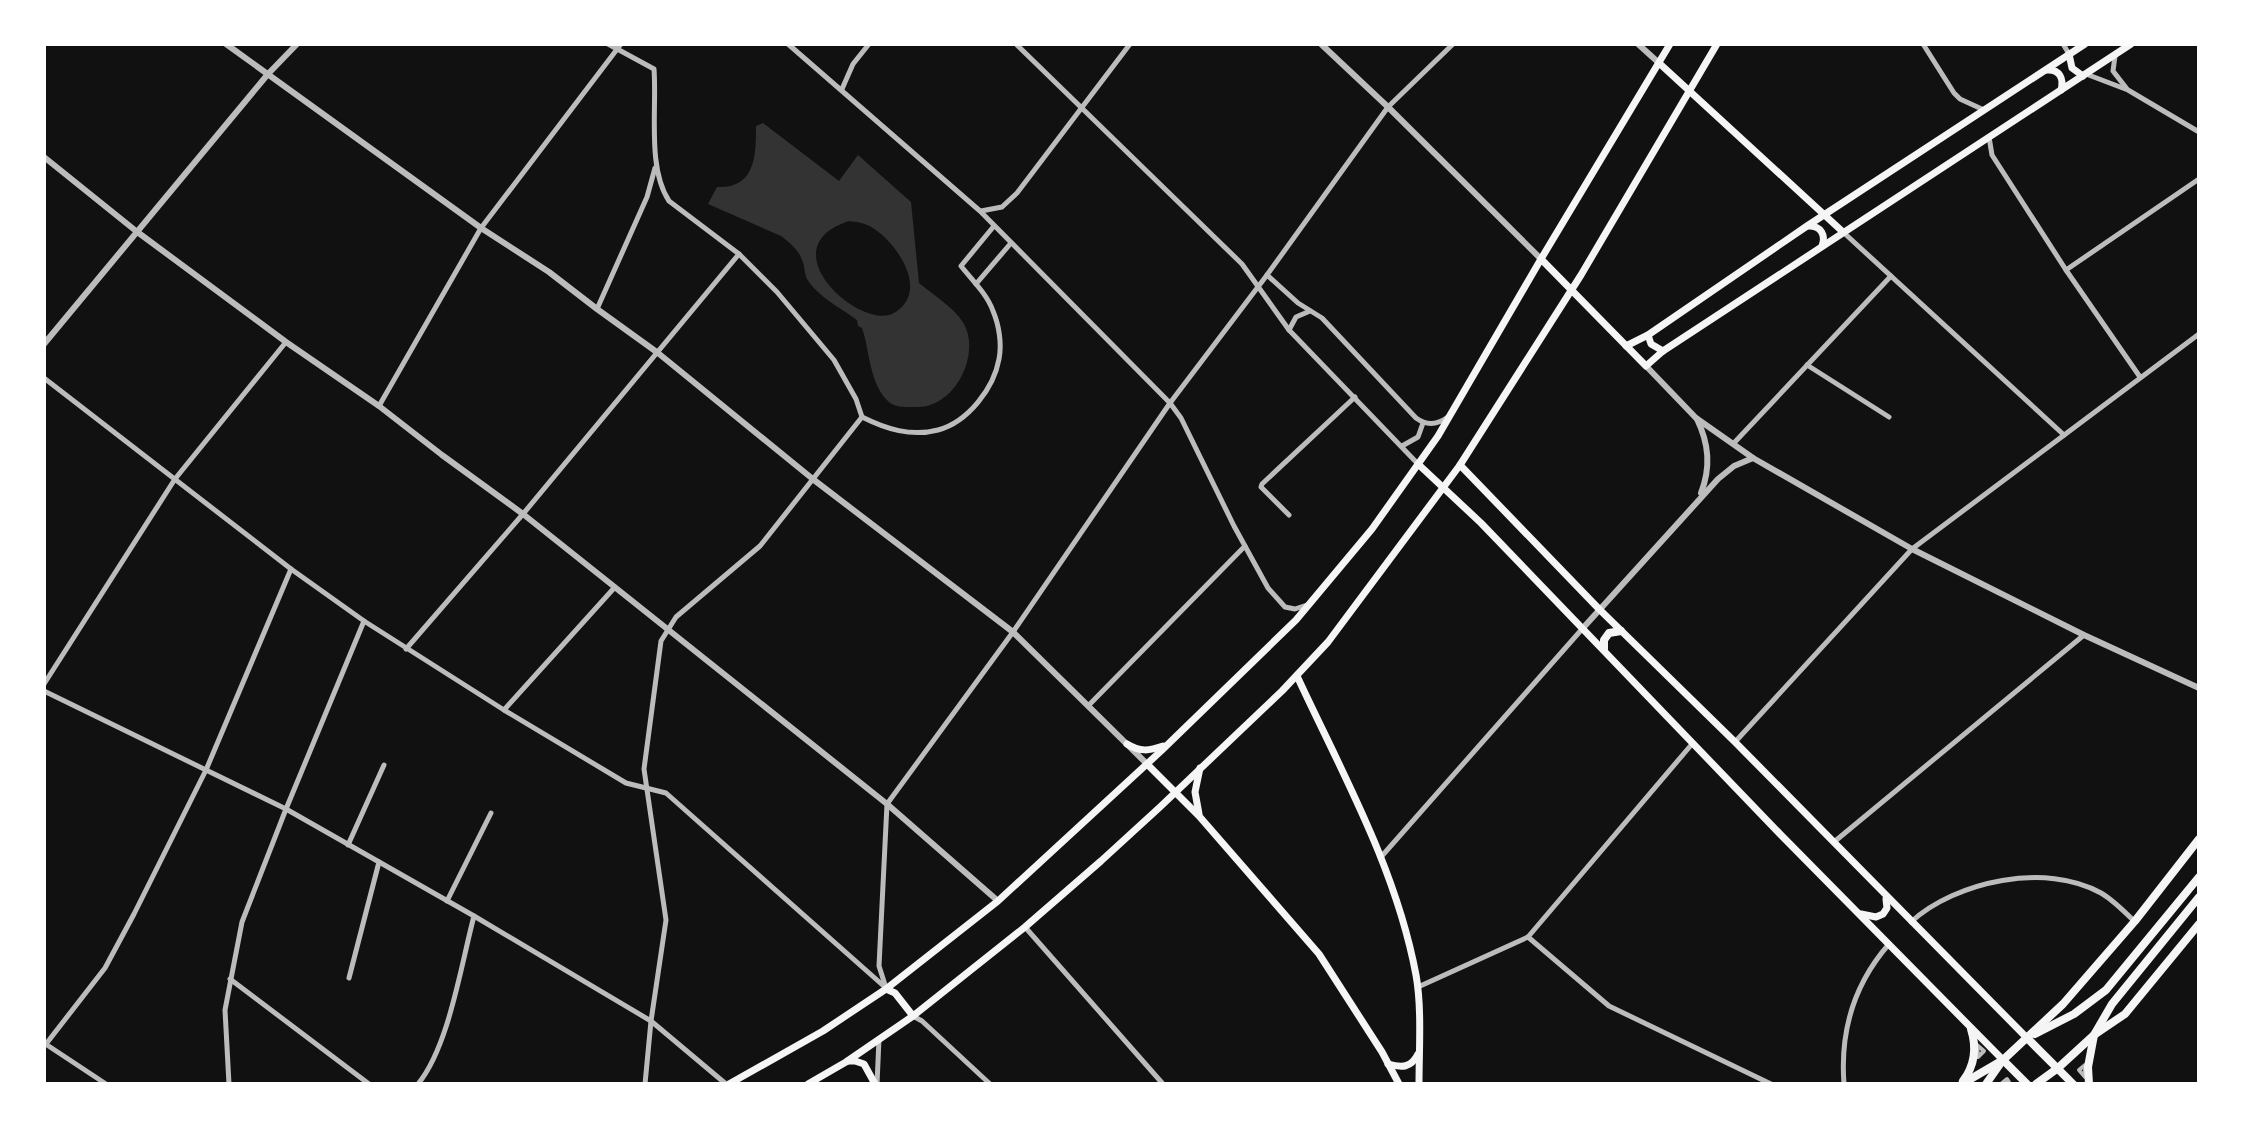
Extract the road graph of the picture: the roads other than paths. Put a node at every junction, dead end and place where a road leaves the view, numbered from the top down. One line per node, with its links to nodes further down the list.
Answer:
1 (226, 44): 23 (street)
2 (297, 44): 23 (street)
3 (608, 44): 18 (street)
4 (788, 44): 25 (street)
5 (869, 44): 25 (street)
6 (1016, 44): 30 (street)
7 (1130, 44): 30 (street)
8 (1321, 44): 29 (street)
9 (1453, 44): 29 (street)
10 (1638, 44): 21 (street)
11 (1670, 44): 21 (main road)
12 (1717, 44): 28 (main road)
13 (1923, 44): 31 (street)
14 (2063, 44): 19 (street)
15 (2085, 44): 19 (main road)
16 (2113, 44): 20 (main road)
17 (2131, 44): 20 (main road)
18 (619, 47): 35 (street); 41 (street)
19 (2069, 54): 22 (main road); 24 (main road)
20 (2115, 54): 24 (main road); 27 (street)
21 (1659, 63): 28 (main road); 47 (main road)
22 (2045, 70): 26 (main road); 31 (main road)
23 (268, 74): 41 (street); 42 (street)
24 (2085, 75): 26 (main road); 27 (street)
25 (842, 89): 37 (street)
26 (2061, 90): 33 (main road)
27 (2128, 90): 32 (street)
28 (1689, 91): 38 (main road); 53 (main road)
29 (1388, 107): 47 (street); 49 (street)
30 (1080, 108): 37 (street); 52 (street)
31 (1985, 110): 38 (main road)
32 (2199, 132)
33 (1989, 137): 43 (main road); 48 (street)
34 (44, 157): 42 (street)
35 (655, 167): 46 (street); 54 (street)
36 (2199, 179): 48 (street)
37 (980, 211): 39 (street)
38 (1825, 215): 40 (main road); 43 (main road)
39 (994, 226): 44 (street); 51 (street)
40 (1807, 226): 45 (main road); 58 (main road)
41 (481, 228): 54 (street); 70 (street)
42 (136, 231): 59 (street); 60 (street)
43 (1843, 232): 45 (main road); 50 (street)
44 (1011, 243): 51 (street); 69 (street)
45 (1822, 246): 62 (main road)
46 (739, 254): 63 (street); 72 (street)
47 (1541, 259): 53 (main road); 71 (main road)
48 (2066, 270): 66 (street)
49 (1267, 275): 52 (street); 55 (street)
50 (1891, 276): 64 (street); 76 (street)
51 (976, 284): 72 (street)
52 (1259, 286): 56 (street); 69 (street)
53 (1572, 289): 61 (main road); 81 (main road)
54 (597, 309): 63 (street)
55 (1311, 311): 56 (street); 75 (street)
56 (1289, 330): 68 (street)
57 (2199, 334): 66 (street)
58 (1648, 335): 61 (main road); 62 (main road)
59 (286, 342): 70 (street); 82 (street)
60 (44, 344)
61 (1626, 346): 65 (main road)
62 (1663, 351): 65 (main road)
63 (658, 353): 83 (street); 86 (street)
64 (1807, 365): 73 (street); 77 (street)
65 (1646, 366): 74 (street)
66 (2140, 377): 76 (street)
67 (44, 378): 82 (street)
68 (1355, 397): 78 (street); 87 (street)
69 (1170, 403): 88 (street); 98 (street)
70 (379, 406): 86 (street)
71 (1452, 414): 75 (street); 80 (main road)
72 (862, 417): 83 (street)
73 (1889, 417)
74 (1696, 418): 77 (street); 85 (street)
75 (1423, 423): 78 (street)
76 (2064, 435): 89 (street)
77 (1732, 445): 79 (street)
78 (1402, 446): 80 (street)
79 (1753, 458): 85 (street); 89 (street)
80 (1418, 464): 84 (main road); 92 (main road)
81 (1460, 465): 84 (main road); 93 (main road)
82 (175, 479): 90 (street); 103 (street)
83 (814, 480): 95 (street); 98 (street)
84 (1444, 489): 96 (main road); 102 (main road)
85 (1697, 500): 93 (street)
86 (523, 514): 91 (street); 100 (street)
87 (1289, 515)
88 (1245, 546): 92 (street); 106 (street)
89 (1912, 549): 99 (street); 108 (street)
90 (291, 569): 94 (street); 115 (street)
91 (615, 587): 95 (street); 107 (street)
92 (1308, 604): 111 (main road)
93 (1600, 610): 96 (street); 97 (main road)
94 (364, 621): 100 (street); 119 (street)
95 (668, 628): 116 (street); 118 (street)
96 (1583, 628): 101 (main road); 125 (street)
97 (1621, 631): 101 (main road); 108 (main road)
98 (1013, 632): 106 (street); 118 (street)
99 (2084, 635): 104 (street); 123 (street)
100 (406, 649): 107 (street)
101 (1604, 649): 109 (main road)
102 (1297, 676): 114 (main road); 125 (main road)
103 (44, 684)
104 (2199, 688)
105 (44, 691): 115 (street)
106 (1088, 706): 110 (street)
107 (504, 710): 116 (street)
108 (1735, 742): 123 (main road)
109 (1693, 743): 132 (main road); 138 (street)
110 (1127, 744): 111 (main road); 112 (street)
111 (1169, 744): 112 (main road)
112 (1147, 764): 117 (main road); 131 (main road)
113 (384, 765): 124 (street)
114 (1201, 767): 117 (main road); 121 (main road)
115 (206, 770): 119 (street); 150 (street)
116 (645, 788): 143 (street); 145 (street)
117 (1175, 792): 121 (main road); 137 (main road)
118 (887, 804): 131 (street); 143 (street)
119 (286, 809): 124 (street); 141 (street)
120 (491, 813): 130 (street)
121 (1199, 816): 154 (main road)
122 (2199, 839): 134 (main road)
123 (1833, 843): 128 (main road)
124 (348, 845): 126 (street)
125 (1381, 857): 142 (main road)
126 (379, 862): 130 (street); 140 (street)
127 (2199, 877): 148 (main road)
128 (1885, 896): 132 (main road); 135 (main road)
129 (2199, 897): 147 (main road)
130 (447, 901): 133 (street)
131 (998, 901): 143 (main road)
132 (1859, 914): 139 (main road)
133 (474, 916): 145 (street); 160 (street)
134 (2135, 921): 135 (street); 148 (main road)
135 (1911, 923): 148 (main road)
136 (2199, 924): 147 (main road)
137 (1025, 927): 144 (main road); 166 (street)
138 (1528, 937): 142 (street); 169 (street)
139 (1889, 944): 146 (main road); 170 (street)
140 (349, 978)
141 (230, 979): 158 (street); 159 (street)
142 (1418, 987): 151 (main road)
143 (886, 989): 144 (main road); 162 (main road)
144 (913, 1016): 149 (main road); 165 (street)
145 (651, 1021): 161 (street); 162 (street)
146 (1971, 1029): 152 (main road); 171 (main road)
147 (2094, 1035): 155 (main road); 156 (main road)
148 (2027, 1038): 152 (main road); 155 (main road)
149 (879, 1039): 153 (main road); 164 (street)
150 (45, 1044): 157 (street)
151 (1419, 1052): 154 (main road); 168 (main road)
152 (2003, 1060): 171 (main road); 172 (main road); 173 (main road)
153 (846, 1062): 163 (main road); 164 (main road)
154 (1388, 1064): 167 (main road)
155 (2058, 1068): 174 (main road); 175 (main road)
156 (2087, 1080)
157 (106, 1084)
158 (229, 1084)
159 (369, 1084)
160 (418, 1084)
161 (645, 1084)
162 (728, 1084)
163 (808, 1084)
164 (876, 1084)
165 (990, 1084)
166 (1163, 1084)
167 (1399, 1084)
168 (1419, 1084)
169 (1771, 1084)
170 (1844, 1084)
171 (1961, 1084)
172 (1986, 1084)
173 (2027, 1084)
174 (2036, 1084)
175 (2073, 1084)

